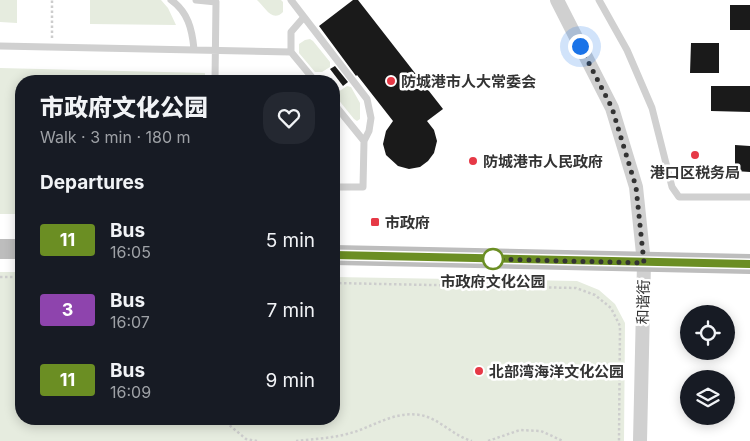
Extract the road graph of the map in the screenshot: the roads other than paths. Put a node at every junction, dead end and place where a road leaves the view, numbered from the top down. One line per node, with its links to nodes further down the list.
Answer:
1 (171, 0): 8 (lane)
2 (196, 0): 9 (lane)
3 (291, 0): 6 (lane)
4 (557, 0): 20 (street, 和谐街)
5 (599, 0): 16 (lane)
6 (304, 17): 10 (lane); 14 (lane)
7 (0, 46): 8 (lane)
8 (194, 49): 9 (lane)
9 (215, 50): 10 (lane); 11 (lane)
10 (291, 52): 12 (lane)
11 (215, 75)
12 (310, 75)
13 (340, 111): 14 (lane)
14 (364, 141): 15 (lane)
15 (340, 187)
16 (750, 197)
17 (0, 249): 18 (main road)
18 (15, 249)
19 (340, 255): 20 (main road)
20 (644, 263): 21 (main road); 22 (street, 和谐街)
21 (750, 264)
22 (640, 441)

